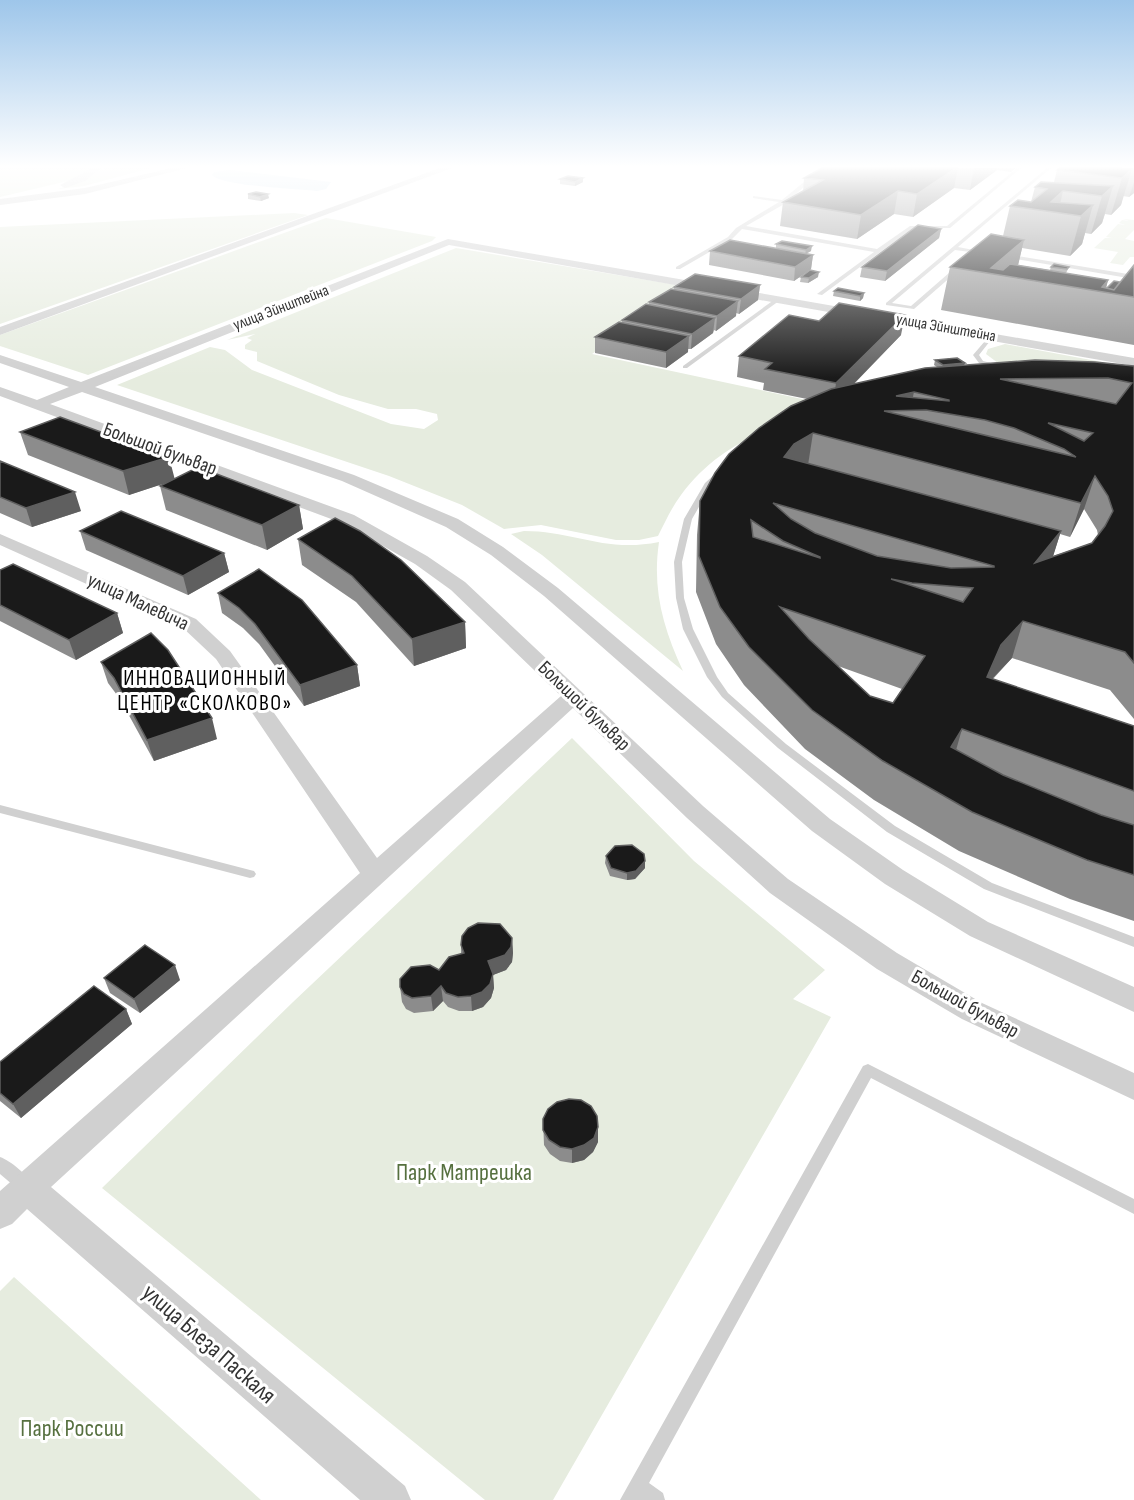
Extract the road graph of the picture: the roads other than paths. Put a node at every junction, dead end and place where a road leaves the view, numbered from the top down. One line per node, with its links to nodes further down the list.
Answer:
1 (256, 238): 19 (street)
2 (730, 238): 13 (lane)
3 (804, 238): 7 (lane)
4 (896, 238): 7 (lane)
5 (966, 238): 6 (lane)
6 (954, 248): 8 (lane); 12 (lane)
7 (878, 251): 17 (lane)
8 (978, 252): 9 (lane); 11 (lane)
9 (990, 254)
10 (1001, 256): 15 (lane)
11 (970, 259)
12 (962, 264)
13 (678, 268)
14 (1134, 269): 15 (lane)
15 (1131, 277): 16 (lane)
16 (1125, 283)
17 (820, 294)
18 (780, 298): 20 (street, улица Эйнштейна); 23 (lane); 25 (street, улица Эйнштейна)
19 (0, 331)
20 (991, 336): 22 (street, улица Эйнштейна); 24 (lane)
21 (0, 359): 25 (street, Большой бульвар)
22 (1134, 362)
23 (685, 367)
24 (1007, 369)
25 (81, 386): 27 (street, улица Эйнштейна); 35 (street, Большой бульвар)
26 (0, 391): 27 (street, Большой бульвар)
27 (36, 405): 30 (street, Большой бульвар)
28 (728, 466): 34 (lane)
29 (0, 539): 33 (street, улица Малевича)
30 (574, 696): 33 (street); 36 (street, Большой бульвар)
31 (0, 809): 32 (lane)
32 (250, 874)
33 (374, 874): 37 (street)
34 (1134, 942)
35 (1134, 1000)
36 (1134, 1087)
37 (9, 1189): 40 (street, улица Блеза Паскаля)
38 (1134, 1207): 39 (lane)
39 (633, 1493): 41 (lane)
40 (390, 1500)
41 (656, 1500)

